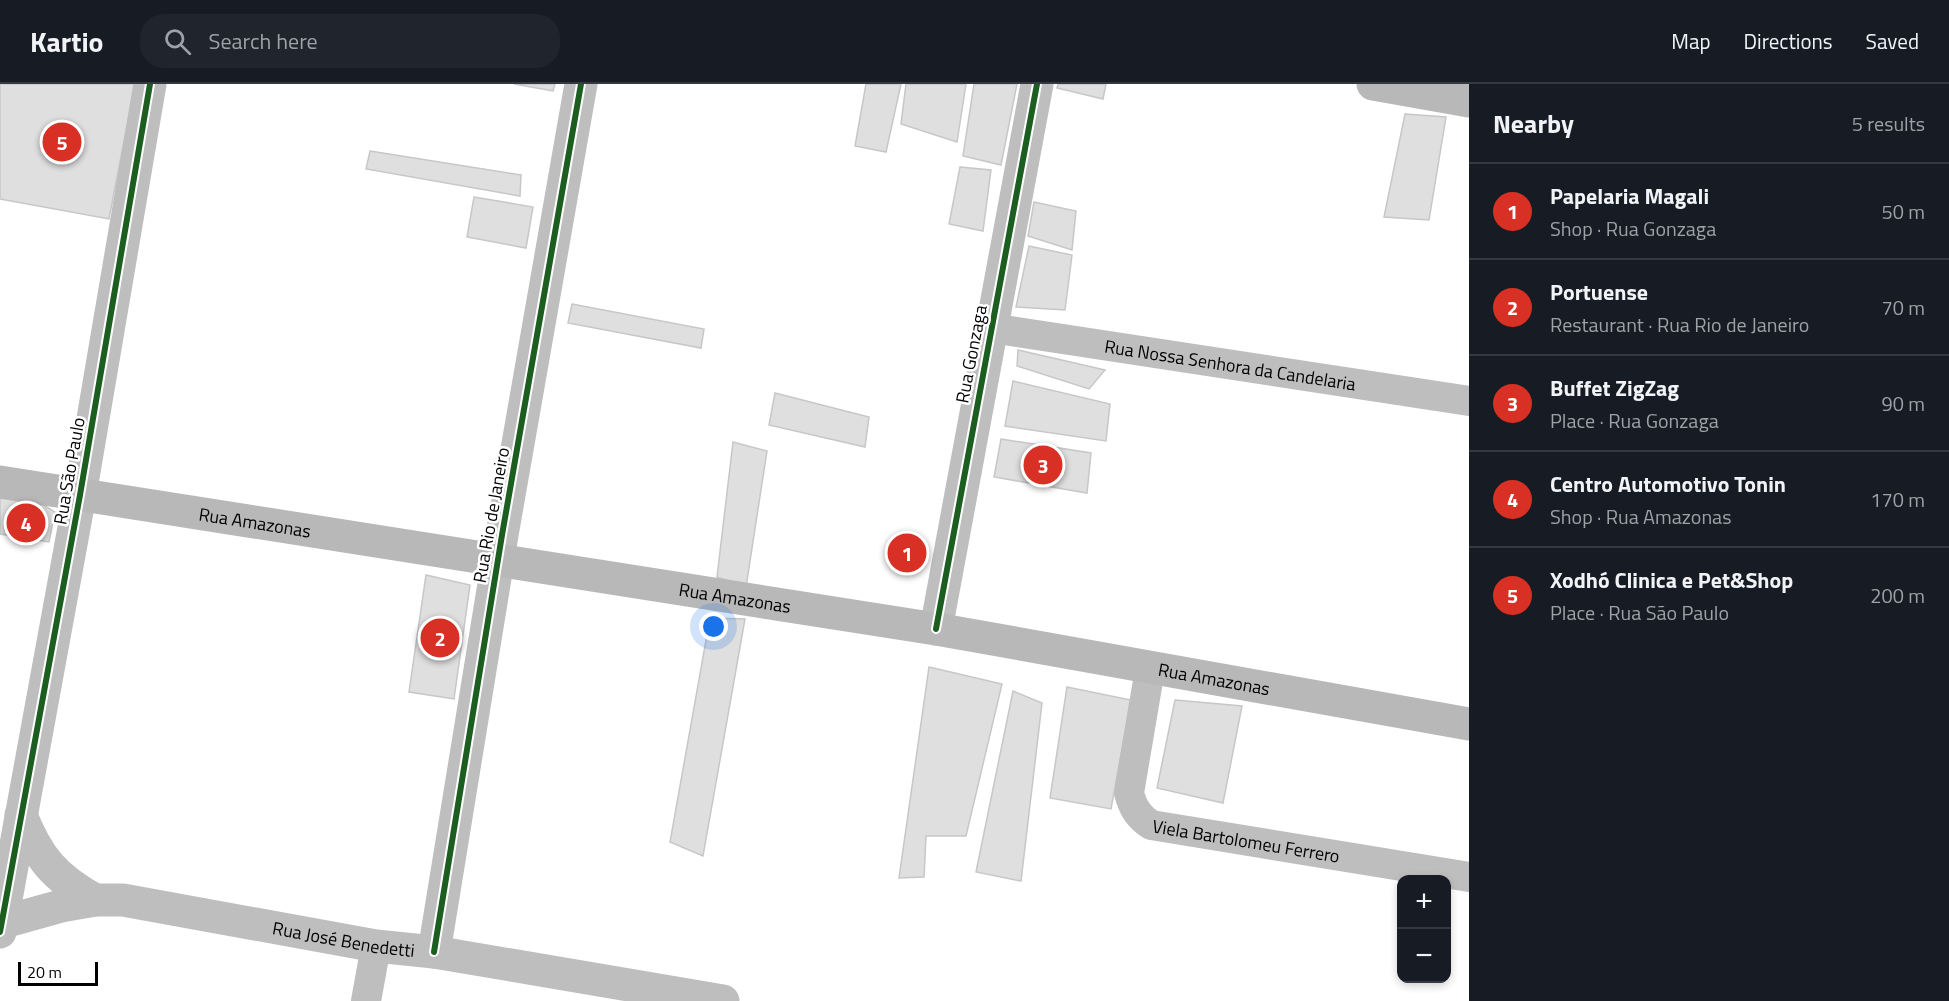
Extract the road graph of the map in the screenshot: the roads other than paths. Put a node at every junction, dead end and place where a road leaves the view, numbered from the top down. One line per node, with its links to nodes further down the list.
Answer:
1 (150, 84): 9 (street, Rua São Paulo)
2 (581, 84): 10 (street, Rua Rio de Janeiro)
3 (1037, 84): 6 (street, Rua Gonzaga)
4 (1373, 84): 5 (main road)
5 (1469, 101)
6 (992, 328): 7 (street, Rua Nossa Senhora da Candelaria); 11 (street, Rua Gonzaga)
7 (1469, 401)
8 (0, 482): 9 (main road, Rua Amazonas)
9 (80, 495): 10 (main road, Rua Amazonas); 14 (street, Rua São Paulo)
10 (498, 560): 11 (main road, Rua Amazonas); 19 (street, Rua Rio de Janeiro)
11 (936, 629): 12 (main road, Rua Amazonas)
12 (1150, 669): 13 (main road, Rua Amazonas); 15 (street, Viela Bartolomeu Ferrero)
13 (1469, 724)
14 (21, 815): 16 (street); 17 (street, Rua São Paulo)
15 (1469, 877)
16 (95, 900): 17 (street, Rua José Benedetti); 18 (street, Rua José Benedetti)
17 (0, 926)
18 (376, 946): 19 (street, Rua José Benedetti); 21 (street)
19 (434, 952): 20 (street, Rua José Benedetti)
20 (671, 996): 22 (street, Rua José Benedetti)
21 (366, 1001)
22 (723, 1001)

